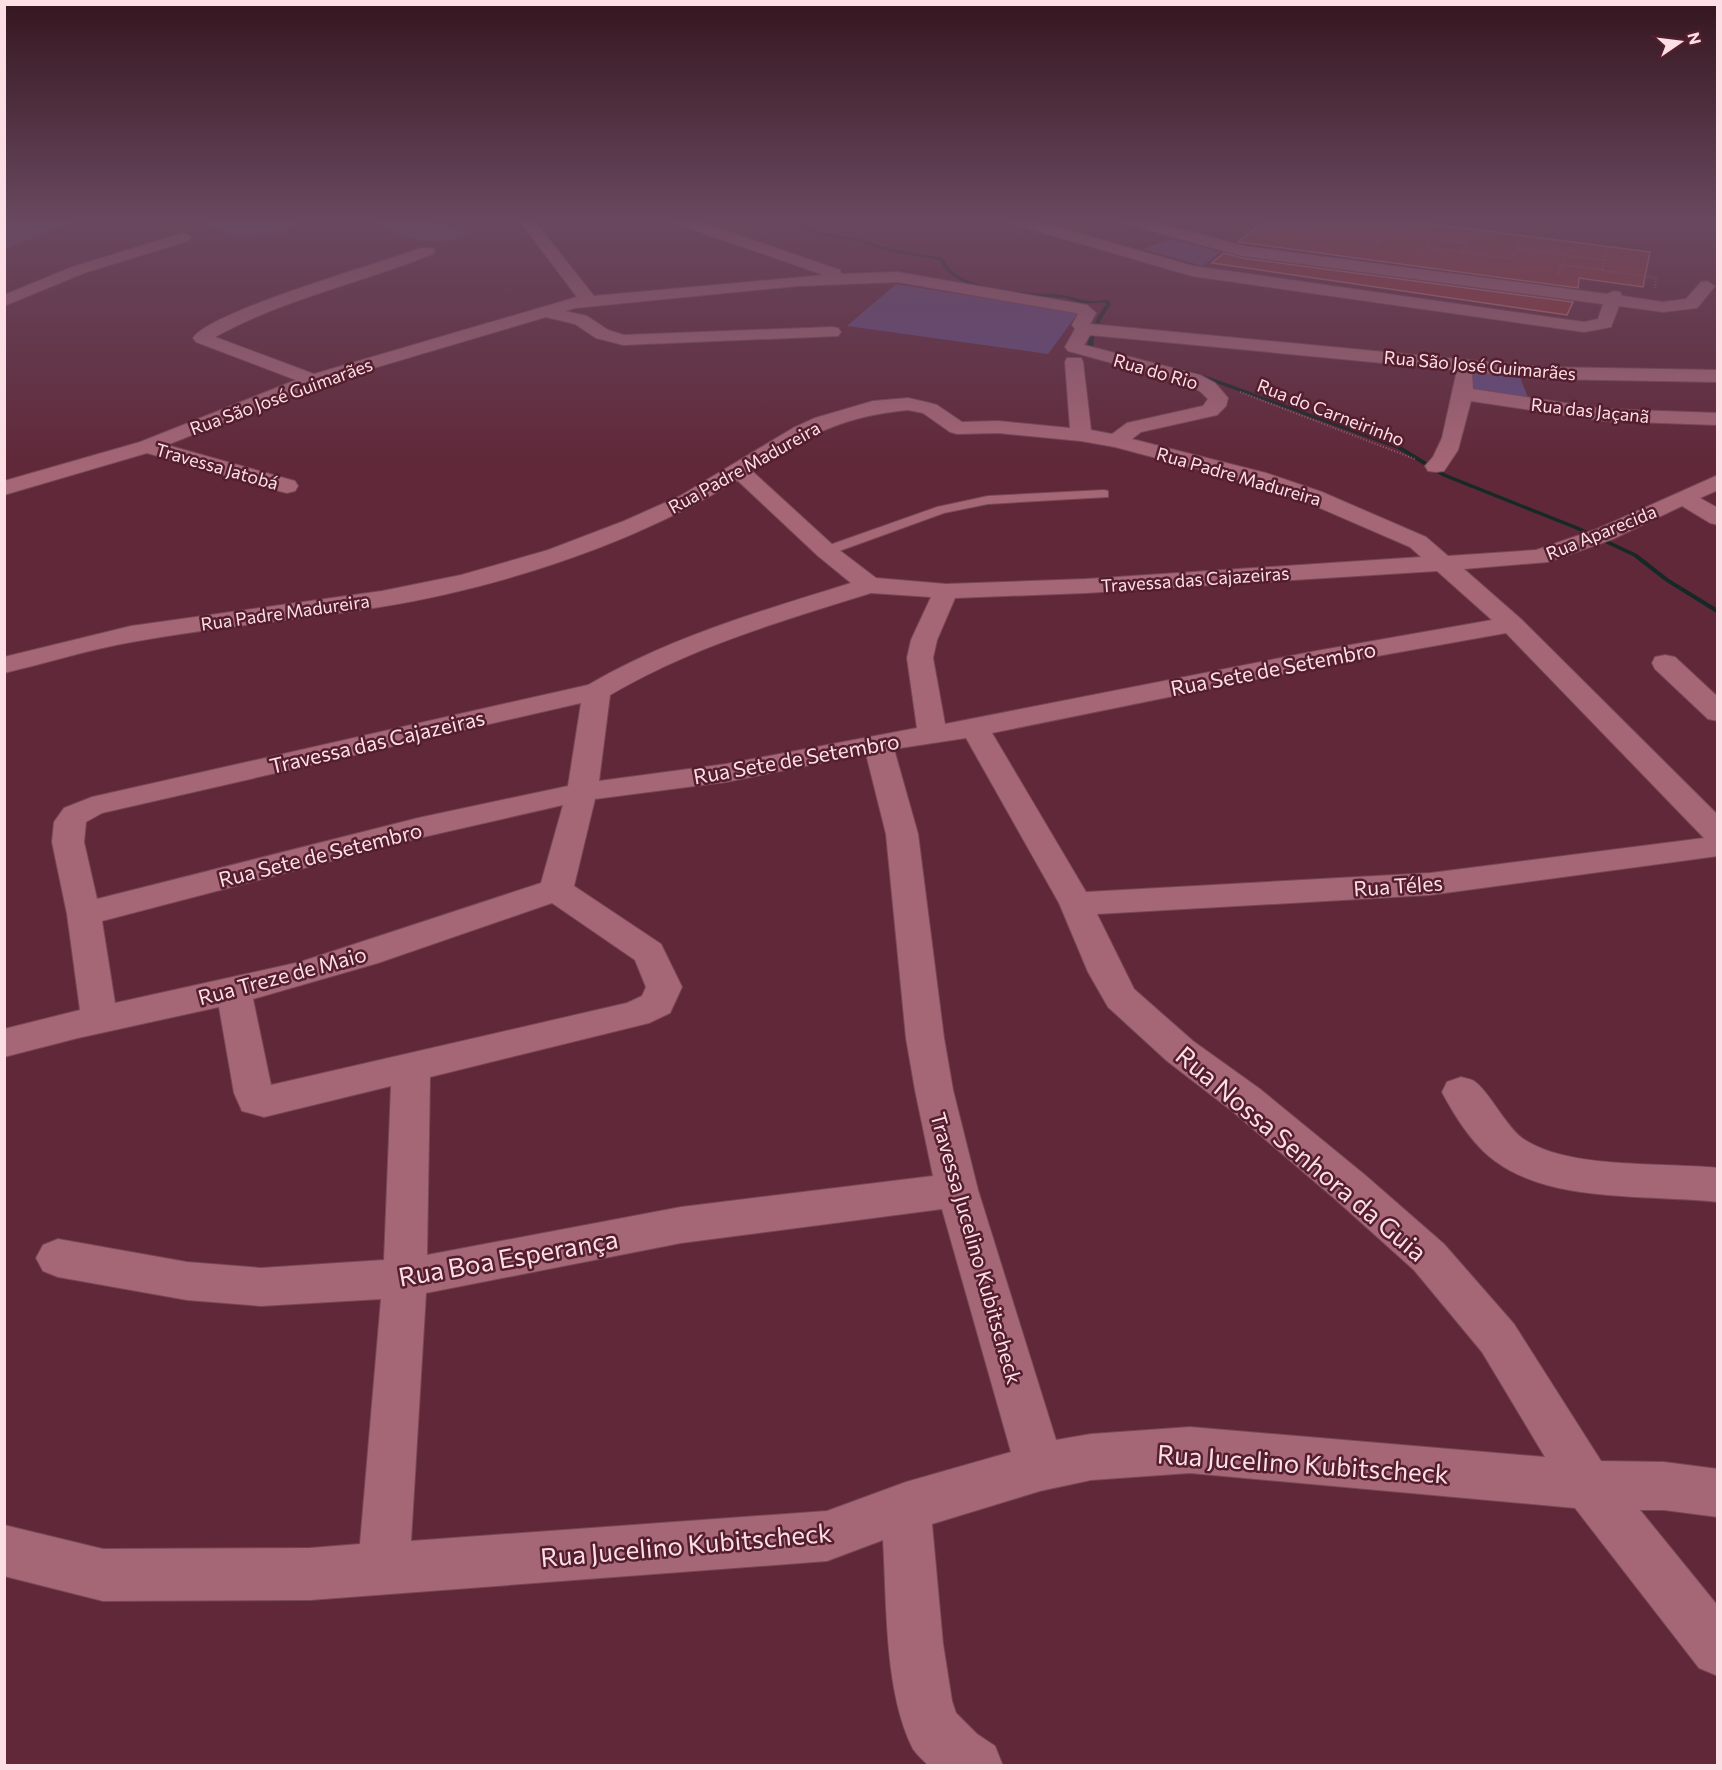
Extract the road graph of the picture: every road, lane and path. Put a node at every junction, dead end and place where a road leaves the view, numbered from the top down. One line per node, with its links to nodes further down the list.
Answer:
1 (281, 302): 14 (street)
2 (584, 302): 8 (street, Rua São José Guimarães)
3 (1042, 302): 9 (street, Rua São José Guimarães)
4 (1405, 302): 5 (street)
5 (1613, 302)
6 (1635, 302): 7 (street)
7 (1695, 302)
8 (548, 312): 10 (street); 14 (street, Rua São José Guimarães)
9 (1093, 330): 12 (street, Rua São José Guimarães); 16 (street, Rua do Rio)
10 (832, 332)
11 (1074, 362): 18 (street)
12 (1463, 365): 13 (street, Rua São José Guimarães); 15 (street)
13 (1718, 376)
14 (313, 380): 20 (street, Rua São José Guimarães)
15 (1464, 394): 17 (street, Rua das Jaçanã); 21 (street)
16 (1216, 395): 19 (street); 21 (path, Rua do Carneirinho)
17 (1718, 419)
18 (1081, 435): 19 (street, Rua Padre Madureira); 22 (street, Rua Padre Madureira)
19 (1116, 441): 30 (street, Rua Padre Madureira)
20 (147, 446): 24 (street, Travessa Jatobá); 25 (street, Rua São José Guimarães)
21 (1436, 466)
22 (738, 469): 29 (street); 35 (street, Rua Padre Madureira)
23 (1718, 481): 27 (street, Rua Aparecida)
24 (286, 486)
25 (4, 488)
26 (1104, 494): 29 (lane)
27 (1683, 497): 28 (street); 30 (street, Rua Aparecida)
28 (1718, 518)
29 (826, 551): 31 (street)
30 (1443, 562): 32 (street, Travessa das Cajazeiras); 33 (street, Rua Padre Madureira)
31 (870, 585): 32 (street, Travessa das Cajazeiras); 36 (street, Travessa das Cajazeiras)
32 (946, 591): 39 (street)
33 (1512, 624): 38 (street, Rua Sete de Setembro); 42 (street, Rua Padre Madureira)
34 (1665, 663): 37 (street)
35 (4, 664)
36 (597, 691): 41 (street); 46 (street, Travessa das Cajazeiras)
37 (1718, 713)
38 (975, 728): 39 (street, Rua Sete de Setembro); 45 (street, Rua Nossa Senhora da Guia)
39 (933, 735): 40 (street, Rua Sete de Setembro)
40 (878, 743): 41 (street, Rua Sete de Setembro); 53 (street, Travessa Jucelino Kubitscheck)
41 (582, 792): 44 (street); 46 (street, Rua Sete de Setembro)
42 (1718, 834)
43 (1718, 846): 45 (street, Rua Téles)
44 (556, 890): 47 (street, Rua Treze de Maio); 50 (street)
45 (1076, 903): 57 (street, Rua Nossa Senhora da Guia)
46 (84, 914): 48 (street, Travessa das Cajazeiras)
47 (234, 991): 48 (street, Rua Treze de Maio); 50 (street)
48 (99, 1018): 49 (street, Rua Treze de Maio)
49 (4, 1043)
50 (411, 1066): 55 (street)
51 (1461, 1092): 52 (street)
52 (1718, 1185)
53 (957, 1190): 55 (street, Rua Boa Esperança); 56 (street, Travessa Jucelino Kubitscheck)
54 (58, 1258): 55 (street, Rua Boa Esperança)
55 (405, 1278): 61 (street)
56 (1040, 1467): 57 (street, Rua Jucelino Kubitscheck); 59 (street, Rua Jucelino Kubitscheck)
57 (1588, 1485): 58 (street, Rua Jucelino Kubitscheck); 62 (street, Rua Nossa Senhora da Guia)
58 (1718, 1493)
59 (906, 1507): 61 (street, Rua Jucelino Kubitscheck); 63 (street)
60 (4, 1550): 61 (street, Rua Jucelino Kubitscheck)
61 (384, 1569)
62 (1718, 1649)
63 (975, 1766)

